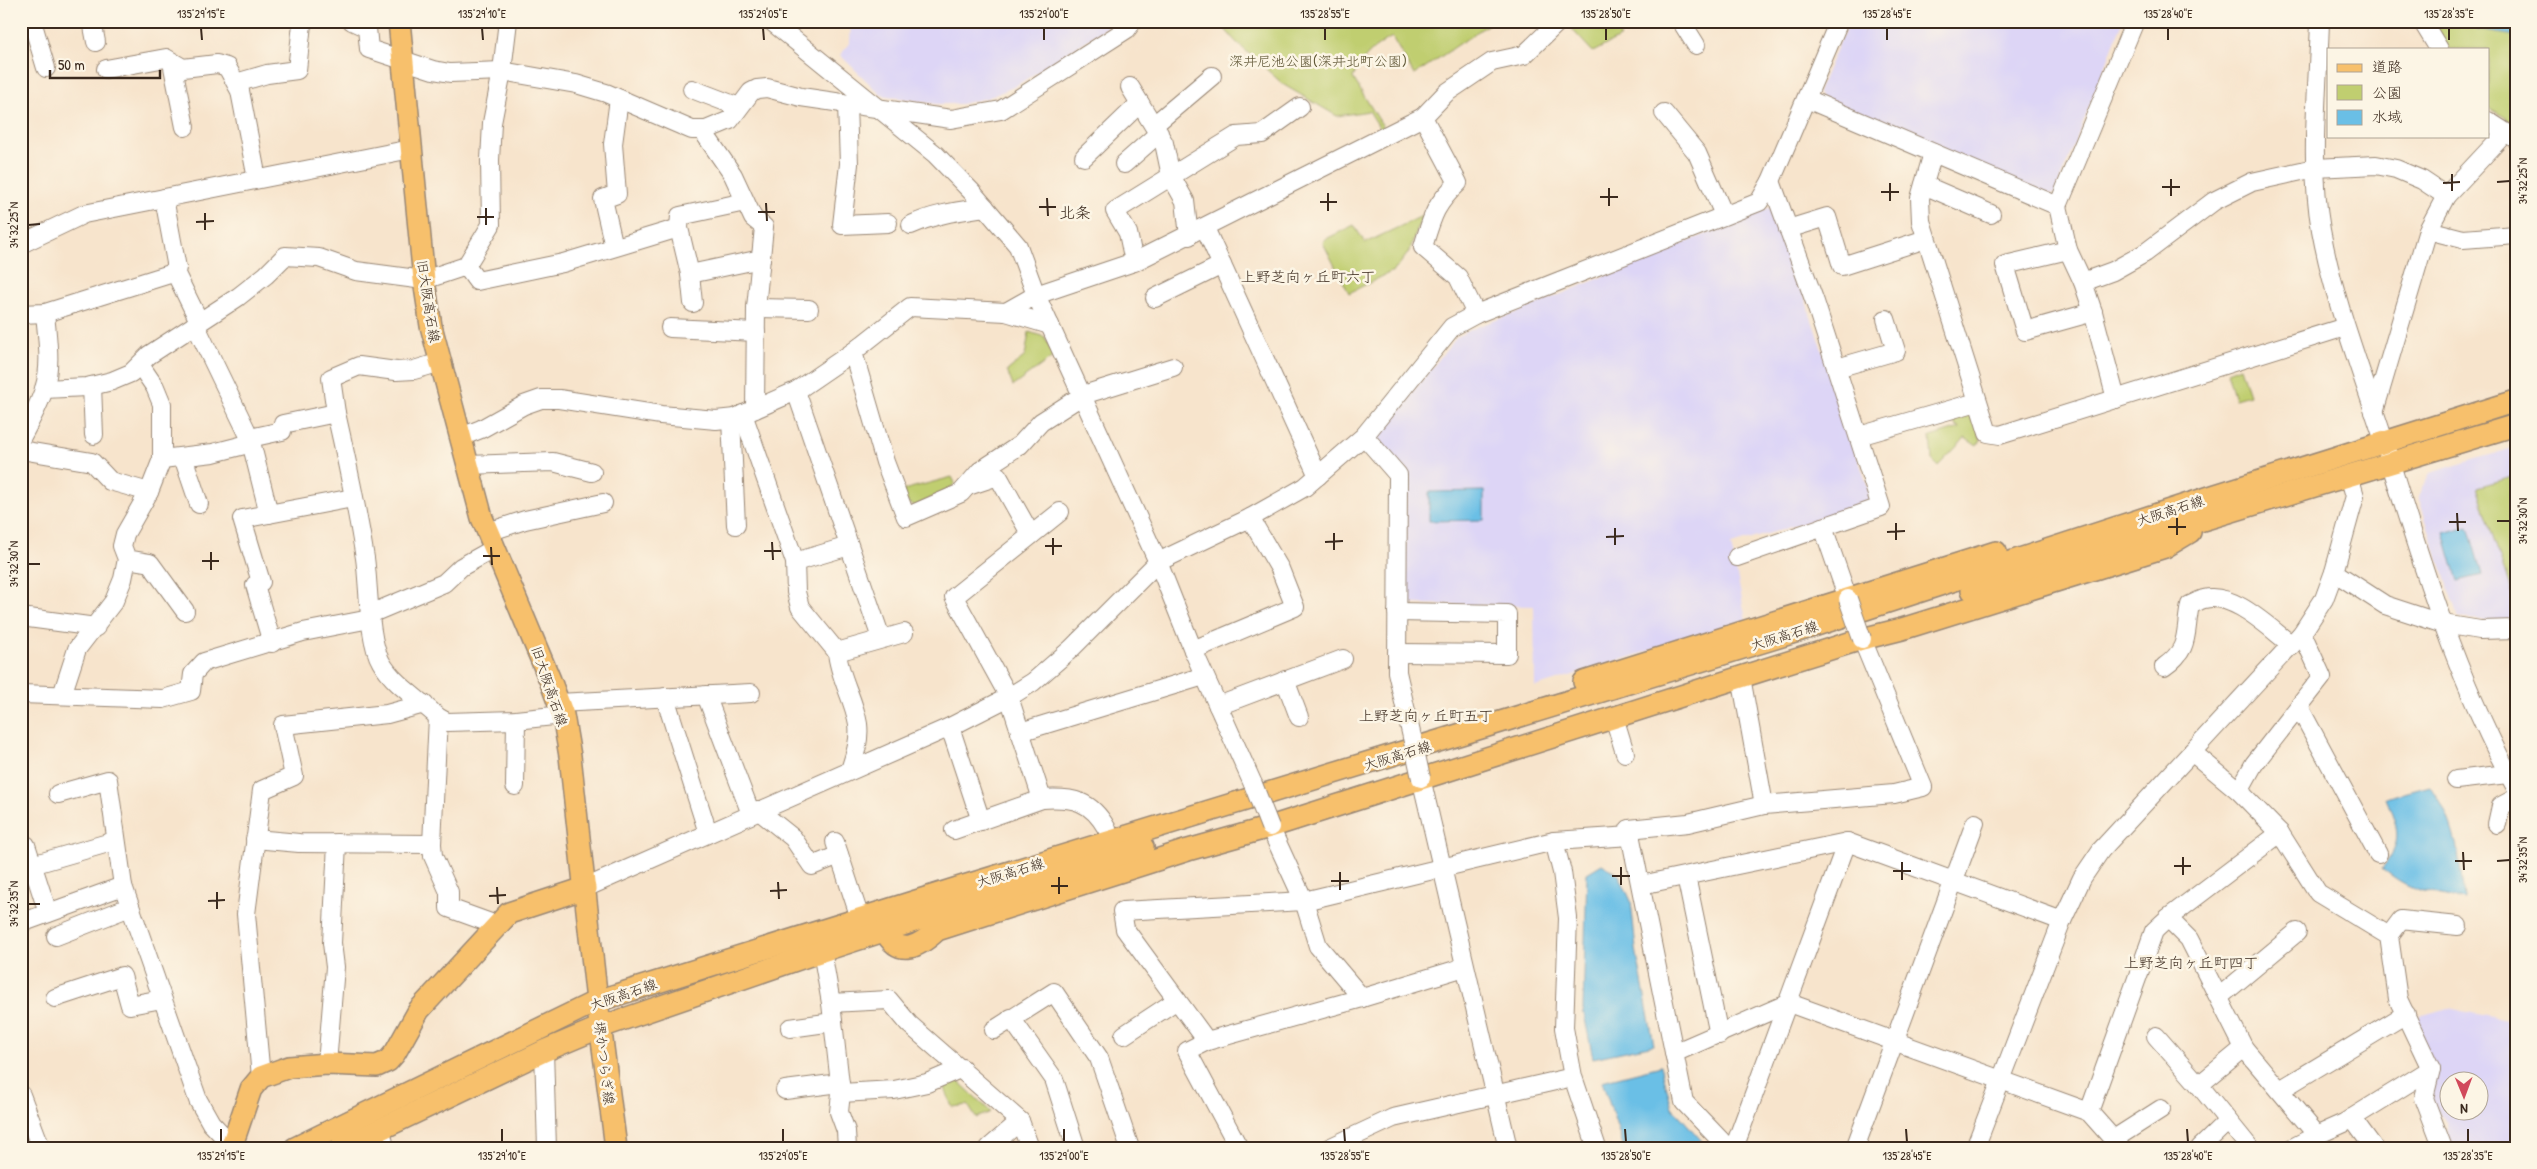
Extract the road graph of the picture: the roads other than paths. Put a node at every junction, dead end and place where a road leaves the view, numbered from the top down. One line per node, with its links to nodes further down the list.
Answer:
1 (32, 21): 21 (street)
2 (92, 21): 16 (street)
3 (305, 21): 25 (street)
4 (352, 21): 19 (street)
5 (399, 21): 19 (main road, 旧大阪高石線)
6 (508, 21): 23 (street)
7 (771, 21): 15 (street)
8 (1133, 21): 32 (street)
9 (1559, 21): 36 (street)
10 (1681, 21): 17 (street)
11 (1839, 21): 29 (street)
12 (2135, 21): 54 (street)
13 (2320, 21): 46 (street)
14 (2422, 21): 18 (street)
15 (790, 27): 32 (street)
16 (96, 42)
17 (1696, 44)
18 (2438, 48)
19 (402, 59): 23 (street); 42 (main road, 旧大阪高石線)
20 (172, 62): 22 (street); 25 (street); 38 (street)
21 (46, 68)
22 (106, 69)
23 (502, 71): 28 (street); 73 (street)
24 (1212, 76): 39 (street)
25 (236, 83): 48 (street)
26 (1130, 87): 30 (street)
27 (692, 89): 34 (street)
28 (619, 99): 40 (street); 68 (street)
29 (1807, 99): 43 (street); 49 (street)
30 (1140, 103): 39 (street); 44 (street)
31 (847, 104): 32 (street); 34 (street); 58 (street)
32 (879, 107): 55 (street)
33 (1300, 107): 47 (street)
34 (739, 108): 40 (street)
35 (1664, 113): 57 (street)
36 (1423, 117): 61 (street); 87 (street)
37 (2490, 122): 41 (street)
38 (185, 127)
39 (1156, 129): 45 (street); 47 (street)
40 (702, 130): 53 (street)
41 (2510, 136): 51 (street)
42 (411, 149): 48 (street); 76 (main road, 旧大阪高石線)
43 (1933, 153): 50 (street); 54 (street)
44 (1084, 157)
45 (1124, 164)
46 (2315, 168): 51 (street); 77 (street); 91 (street)
47 (1171, 176): 65 (street); 71 (street)
48 (257, 179): 52 (street)
49 (1771, 181): 57 (street); 62 (street)
50 (1924, 185): 56 (street); 66 (street)
51 (2446, 196): 63 (street)
52 (164, 198): 67 (street); 74 (street)
53 (745, 202): 60 (street); 70 (street)
54 (2058, 206): 69 (street)
55 (985, 207): 59 (street); 78 (street)
56 (1992, 214)
57 (1724, 215): 87 (street)
58 (888, 223)
59 (911, 225)
60 (679, 228): 68 (street); 75 (street)
61 (1205, 228): 65 (street); 72 (street)
62 (1788, 230): 66 (street); 98 (street)
63 (2428, 230): 64 (street); 106 (street)
64 (2516, 235)
65 (1189, 236): 71 (street)
66 (1926, 239): 105 (street)
67 (21, 244)
68 (614, 247): 73 (street)
69 (2068, 250): 77 (street); 84 (street)
70 (761, 259): 75 (street); 81 (street)
71 (1134, 262): 78 (street)
72 (1222, 264): 79 (street); 123 (street)
73 (466, 266): 76 (street)
74 (174, 270): 85 (street); 89 (street)
75 (690, 274): 80 (street)
76 (424, 280): 89 (street); 95 (main road, 旧大阪高石線)
77 (2083, 282): 84 (street)
78 (1036, 295): 83 (street); 90 (street)
79 (1155, 298)
80 (693, 303)
81 (756, 308): 82 (street); 93 (street)
82 (809, 309)
83 (1006, 312): 90 (street); 94 (street)
84 (2094, 312): 103 (street)
85 (45, 313): 86 (street); 100 (street)
86 (21, 314)
87 (1476, 314): 111 (street)
88 (1886, 319): 98 (street)
89 (197, 323): 96 (street); 115 (street)
90 (1050, 325): 102 (street)
91 (2345, 327): 103 (street); 106 (street)
92 (670, 328): 93 (street)
93 (756, 332): 108 (street)
94 (853, 352): 101 (street); 125 (street)
95 (441, 362): 107 (street); 113 (main road, 旧大阪高石線)
96 (140, 365): 99 (street); 119 (street)
97 (1173, 367): 102 (street)
98 (1837, 368): 112 (street)
99 (92, 386): 100 (street); 110 (street)
100 (44, 390): 114 (street)
101 (796, 391): 108 (street); 138 (street)
102 (1082, 395): 125 (street); 142 (street)
103 (2116, 400): 105 (street)
104 (2516, 401): 116 (main road, 大阪高石線)
105 (1977, 402): 112 (street)
106 (2374, 412): 116 (street)
107 (336, 413): 115 (street); 127 (street)
108 (743, 414): 113 (street); 134 (street); 141 (street)
109 (2516, 424): 120 (main road, 大阪高石線)
110 (94, 435)
111 (1364, 436): 123 (street); 146 (street)
112 (1859, 436): 135 (street)
113 (461, 437): 121 (main road, 旧大阪高石線)
114 (21, 438)
115 (251, 441): 118 (street); 132 (street)
116 (2384, 442): 120 (street); 130 (main road, 大阪高石線)
117 (21, 450): 126 (street)
118 (183, 457): 119 (street); 129 (street)
119 (162, 459): 126 (street)
120 (2390, 464): 124 (main road, 大阪高石線); 149 (street)
121 (468, 465): 122 (street); 137 (main road, 旧大阪高石線)
122 (592, 472)
123 (1318, 476): 133 (street)
124 (2349, 476): 130 (main road, 大阪高石線); 143 (street)
125 (966, 487): 136 (street)
126 (149, 492): 140 (street)
127 (353, 498): 132 (street); 148 (street)
128 (603, 503): 137 (street)
129 (199, 504)
130 (2218, 505): 144 (main road); 154 (main road); 219 (main road, 大阪高石線); 230 (main road, 大阪高石線)
131 (1060, 512): 136 (street)
132 (269, 514): 156 (street)
133 (1250, 518): 142 (street); 157 (street)
134 (736, 524)
135 (1823, 527): 139 (street); 144 (street)
136 (1031, 535): 170 (street)
137 (492, 540): 148 (street); 174 (main road, 旧大阪高石線)
138 (849, 546): 141 (street); 153 (street)
139 (1737, 557)
140 (127, 559): 145 (street); 150 (street)
141 (795, 562): 158 (street)
142 (1158, 562): 157 (street); 170 (street)
143 (2334, 572): 149 (street); 155 (street)
144 (1848, 598): 154 (street, bridge); 181 (main road)
145 (185, 611)
146 (1397, 612): 159 (street); 159 (street)
147 (21, 617): 150 (street)
148 (370, 617): 156 (street); 171 (street)
149 (2443, 624): 151 (street); 186 (street)
150 (96, 627): 168 (street)
151 (2516, 629)
152 (904, 633): 153 (street)
153 (881, 638): 158 (street)
154 (1862, 639): 163 (main road); 194 (street)
155 (2297, 639): 161 (street); 173 (street); 182 (street)
156 (272, 643): 168 (street)
157 (1192, 650): 162 (street)
158 (837, 652): 184 (street)
159 (1397, 653): 181 (street)
160 (1343, 659): 164 (street)
161 (2164, 667)
162 (1204, 676): 172 (street); 180 (street)
163 (1741, 677): 175 (main road); 194 (street)
164 (1285, 680): 172 (street); 177 (street)
165 (751, 693): 167 (street)
166 (21, 694): 168 (street)
167 (706, 695): 169 (street); 195 (street)
168 (62, 696)
169 (665, 697): 174 (street); 202 (street)
170 (1009, 698): 179 (street); 180 (street)
171 (424, 704): 176 (street); 205 (street)
172 (1218, 706): 188 (street)
173 (2299, 707): 190 (street); 212 (street)
174 (560, 709): 178 (street); 220 (main road, 旧大阪高石線)
175 (1614, 716): 183 (street); 185 (main road)
176 (438, 717): 178 (street); 210 (street)
177 (1298, 717)
178 (516, 720): 189 (street)
179 (950, 727): 184 (street); 196 (street)
180 (1020, 732): 193 (street)
181 (1412, 737): 185 (street, bridge); 188 (main road)
182 (2192, 752): 190 (street); 226 (street)
183 (1625, 754)
184 (850, 770): 195 (street)
185 (1421, 778): 199 (main road); 214 (street)
186 (2513, 778): 187 (street)
187 (2456, 780)
188 (1252, 784): 199 (street, bridge); 200 (main road)
189 (515, 786)
190 (2239, 791): 204 (street)
191 (58, 794): 206 (street)
192 (2516, 798): 198 (street)
193 (1042, 799): 196 (street); 200 (street)
194 (1764, 805): 203 (street)
195 (754, 812): 202 (street); 224 (street)
196 (981, 821): 201 (street)
197 (1975, 823): 216 (street)
198 (2497, 824)
199 (1270, 827): 221 (street); 230 (main road)
200 (1107, 828): 219 (main road)
201 (954, 830)
202 (708, 832): 220 (street)
203 (1630, 833): 207 (street); 217 (street)
204 (2280, 833): 225 (street); 233 (street)
205 (256, 840): 209 (street); 261 (street)
206 (115, 841): 213 (street); 218 (street)
207 (1554, 841): 214 (street); 262 (street)
208 (1847, 842): 215 (street); 216 (street); 243 (street)
209 (337, 843): 210 (street); 258 (street)
210 (432, 844): 228 (street)
211 (21, 847): 213 (street)
212 (2378, 854)
213 (32, 865): 223 (street)
214 (1441, 866): 221 (street); 235 (street)
215 (1686, 876): 217 (street); 251 (street)
216 (1952, 882): 226 (street); 253 (street)
217 (1642, 885): 257 (street)
218 (123, 886): 222 (street); 223 (street)
219 (964, 886): 224 (main road, 大阪高石線)
220 (585, 888): 228 (main road); 241 (main road, 堺かつらぎ線)
221 (1304, 901): 239 (street); 240 (street)
222 (130, 907): 232 (street); 238 (street)
223 (48, 914): 227 (street)
224 (860, 918): 241 (main road, 大阪高石線)
225 (2168, 918): 236 (street); 271 (street)
226 (2062, 921): 263 (street)
227 (21, 923)
228 (496, 926): 258 (main road)
229 (2458, 926): 233 (street)
230 (885, 931): 234 (main road, 大阪高石線)
231 (2297, 932): 236 (street)
232 (56, 936)
233 (2389, 936): 244 (street)
234 (822, 951): 242 (street); 247 (main road, 大阪高石線)
235 (1465, 967): 239 (street); 269 (street)
236 (2219, 997): 255 (street)
237 (55, 998): 238 (street)
238 (162, 998): 278 (street)
239 (1362, 998): 254 (street)
240 (1177, 1000): 250 (street); 254 (street)
241 (597, 1001): 247 (main road, 堺かつらぎ線); 280 (main road, 大阪高石線)
242 (831, 1003): 246 (street); 259 (street)
243 (1789, 1003): 251 (street); 253 (street); 294 (street)
244 (2406, 1014): 260 (street); 267 (street)
245 (1011, 1018): 249 (street); 287 (street); 288 (street)
246 (833, 1022): 248 (street); 265 (street)
247 (601, 1027): 256 (main road, 大阪高石線); 283 (main road, 堺かつらぎ線)
248 (790, 1028)
249 (994, 1030)
250 (1124, 1034)
251 (1719, 1035): 257 (street)
252 (2156, 1036): 264 (street)
253 (1894, 1040): 263 (street); 295 (street)
254 (1207, 1041): 289 (street)
255 (2244, 1048): 264 (street); 267 (street)
256 (544, 1051): 276 (main road, 大阪高石線); 282 (street)
257 (1674, 1053): 293 (street)
258 (327, 1064): 261 (main road)
259 (962, 1068): 265 (street); 273 (street)
260 (2431, 1069): 272 (street); 301 (street)
261 (261, 1077): 278 (main road)
262 (1573, 1077): 269 (street); 292 (street)
263 (2002, 1080): 271 (street); 296 (street)
264 (2199, 1085): 274 (street)
265 (840, 1088): 266 (street); 284 (street)
266 (785, 1090)
267 (2280, 1090): 275 (street)
268 (21, 1095): 279 (street)
269 (1496, 1095): 290 (street); 291 (street)
270 (2161, 1109): 277 (street)
271 (2089, 1112): 277 (street)
272 (2352, 1118): 275 (street); 300 (street)
273 (1020, 1121): 285 (street); 286 (street)
274 (2228, 1121): 297 (street); 298 (street)
275 (2317, 1135): 299 (street)
276 (383, 1138): 281 (main road, 大阪高石線)
277 (2117, 1144)
278 (231, 1146)
279 (41, 1148)
280 (295, 1148)
281 (341, 1148)
282 (547, 1148)
283 (616, 1148)
284 (847, 1148)
285 (989, 1148)
286 (1030, 1148)
287 (1076, 1148)
288 (1130, 1148)
289 (1239, 1148)
290 (1329, 1148)
291 (1508, 1148)
292 (1597, 1148)
293 (1728, 1148)
294 (1734, 1148)
295 (1855, 1148)
296 (1975, 1148)
297 (2200, 1148)
298 (2250, 1148)
299 (2292, 1148)
300 (2374, 1148)
301 (2443, 1148)

